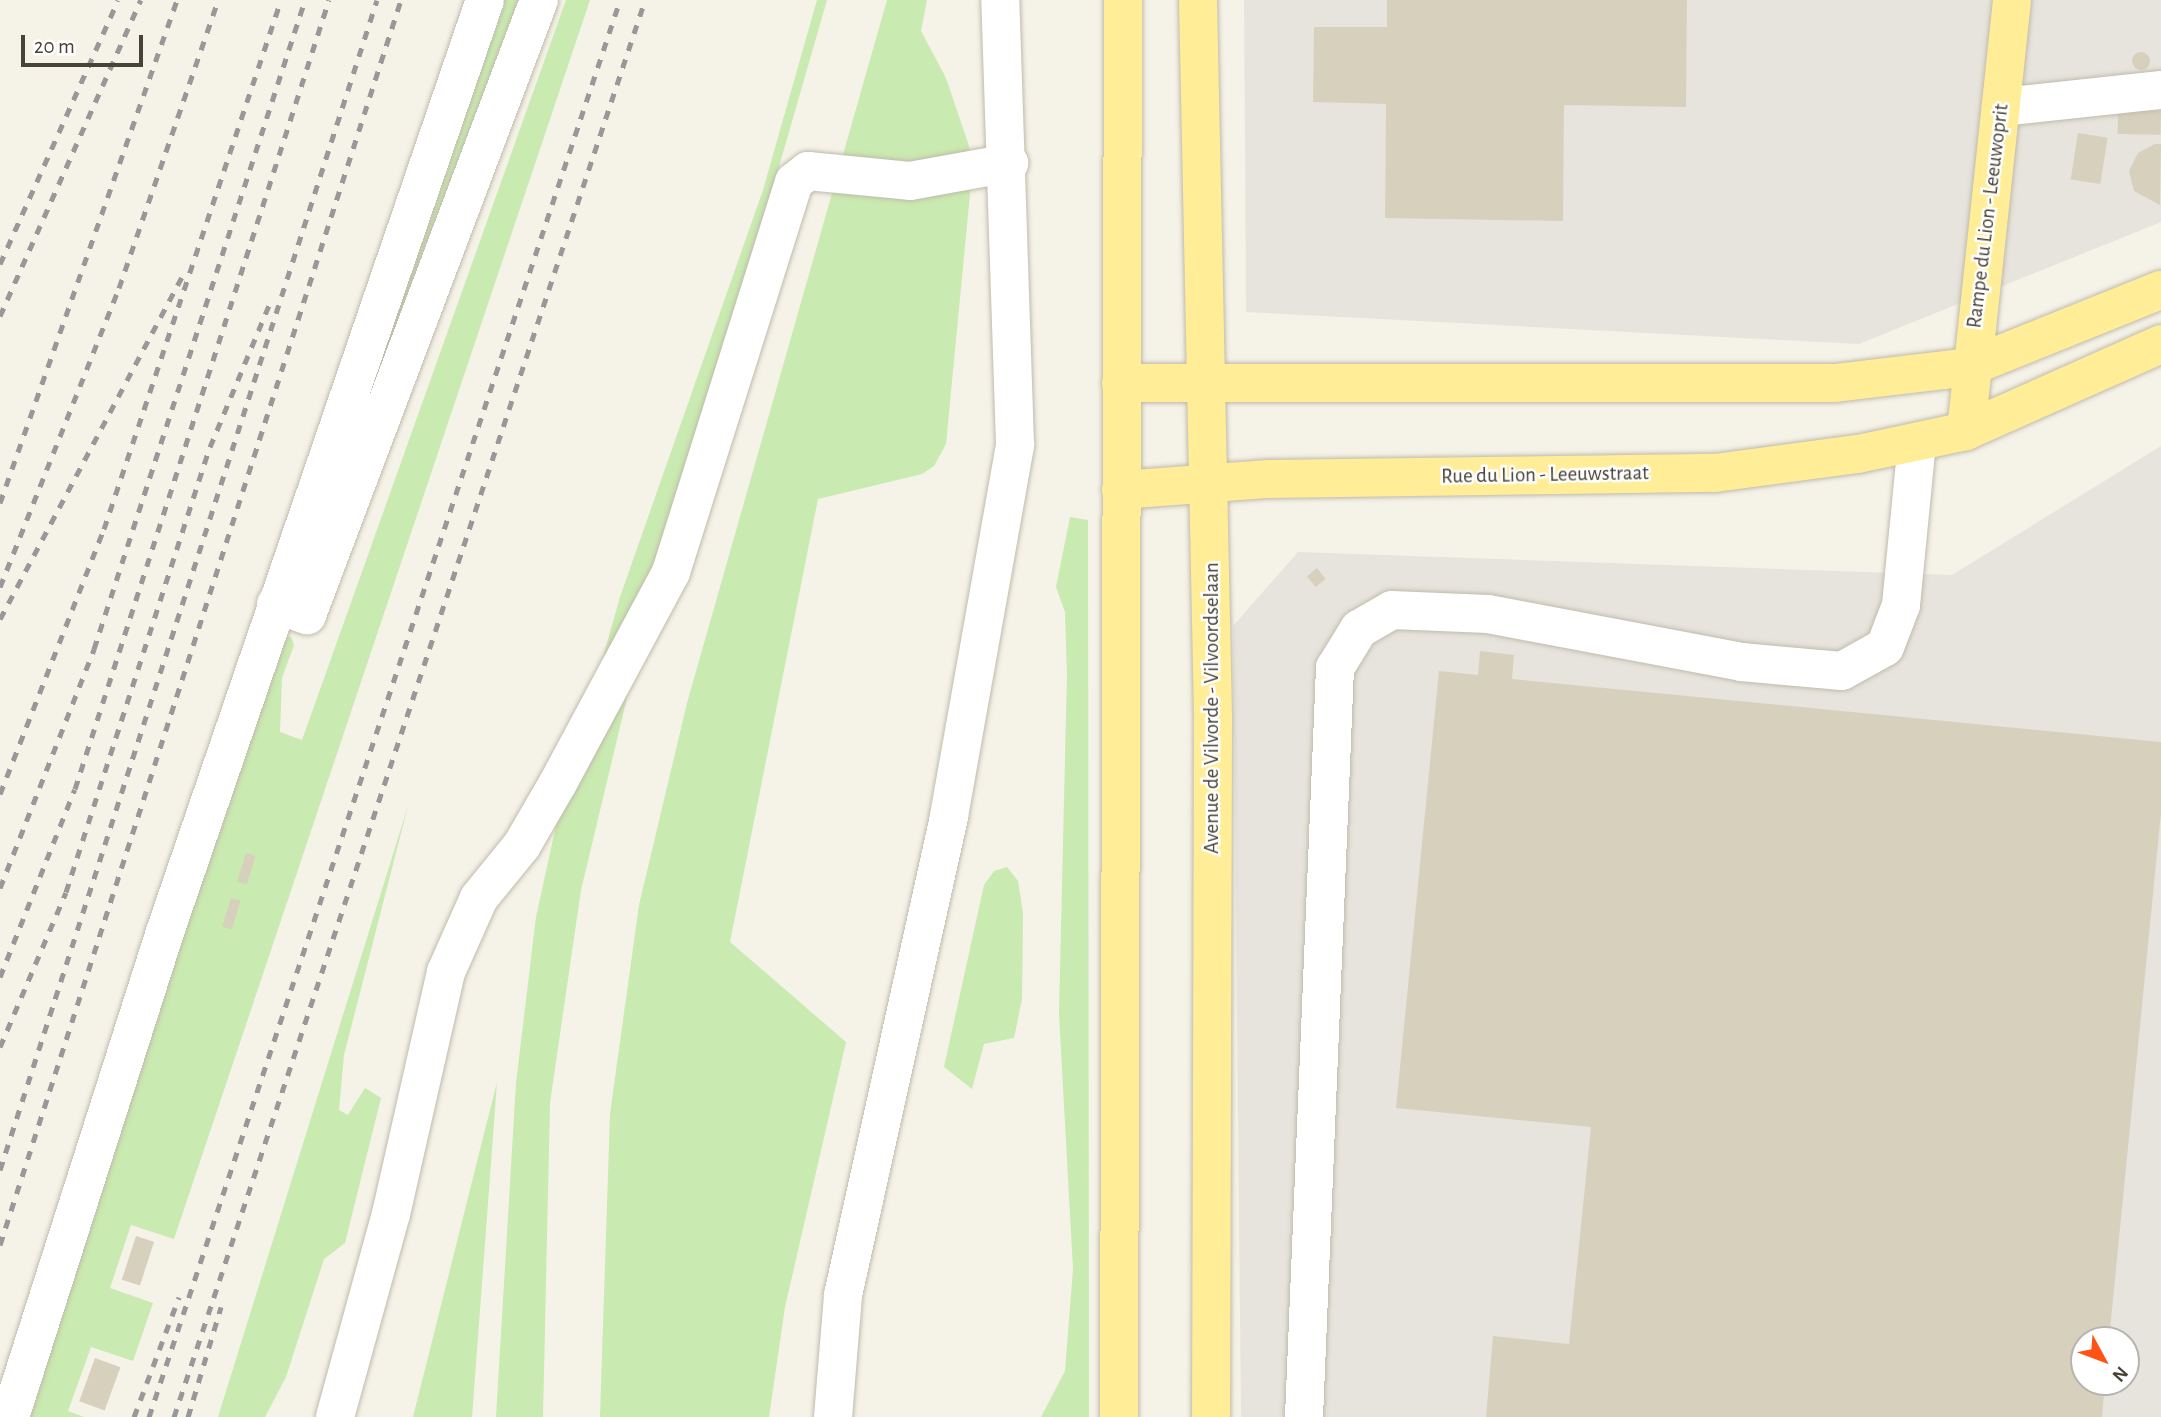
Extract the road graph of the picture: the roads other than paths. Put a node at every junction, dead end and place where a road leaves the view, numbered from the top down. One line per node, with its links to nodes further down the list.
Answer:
1 (485, 0): 19 (lane)
2 (539, 0): 19 (lane)
3 (1000, 0): 9 (lane)
4 (1123, 0): 14 (main road)
5 (1198, 0): 13 (main road, Avenue de Vilvorde - Vilvoordselaan)
6 (2012, 0): 8 (main road, Rampe du Lion - Leeuwoprit)
7 (2161, 90): 8 (lane)
8 (2001, 107): 12 (main road, Rampe du Lion - Leeuwoprit)
9 (1009, 163): 21 (lane); 22 (lane)
10 (2161, 290): 12 (main road)
11 (2161, 344): 15 (main road, Rue du Lion - Leeuwstraat)
12 (1969, 367): 13 (main road); 15 (main road, Rampe du Lion - Leeuwoprit)
13 (1206, 380): 14 (main road); 17 (main road, Avenue de Vilvorde - Vilvoordselaan)
14 (1122, 383): 18 (main road)
15 (1966, 431): 16 (main road, Rue du Lion - Leeuwstraat)
16 (1917, 442): 17 (main road, Rue du Lion - Leeuwstraat); 25 (lane)
17 (1210, 484): 18 (main road, Rue du Lion - Leeuwstraat); 24 (main road, Avenue de Vilvorde - Vilvoordselaan)
18 (1121, 490): 23 (main road)
19 (276, 604): 20 (lane)
20 (10, 1417)
21 (335, 1417)
22 (833, 1417)
23 (1119, 1417)
24 (1211, 1417)
25 (1304, 1417)

